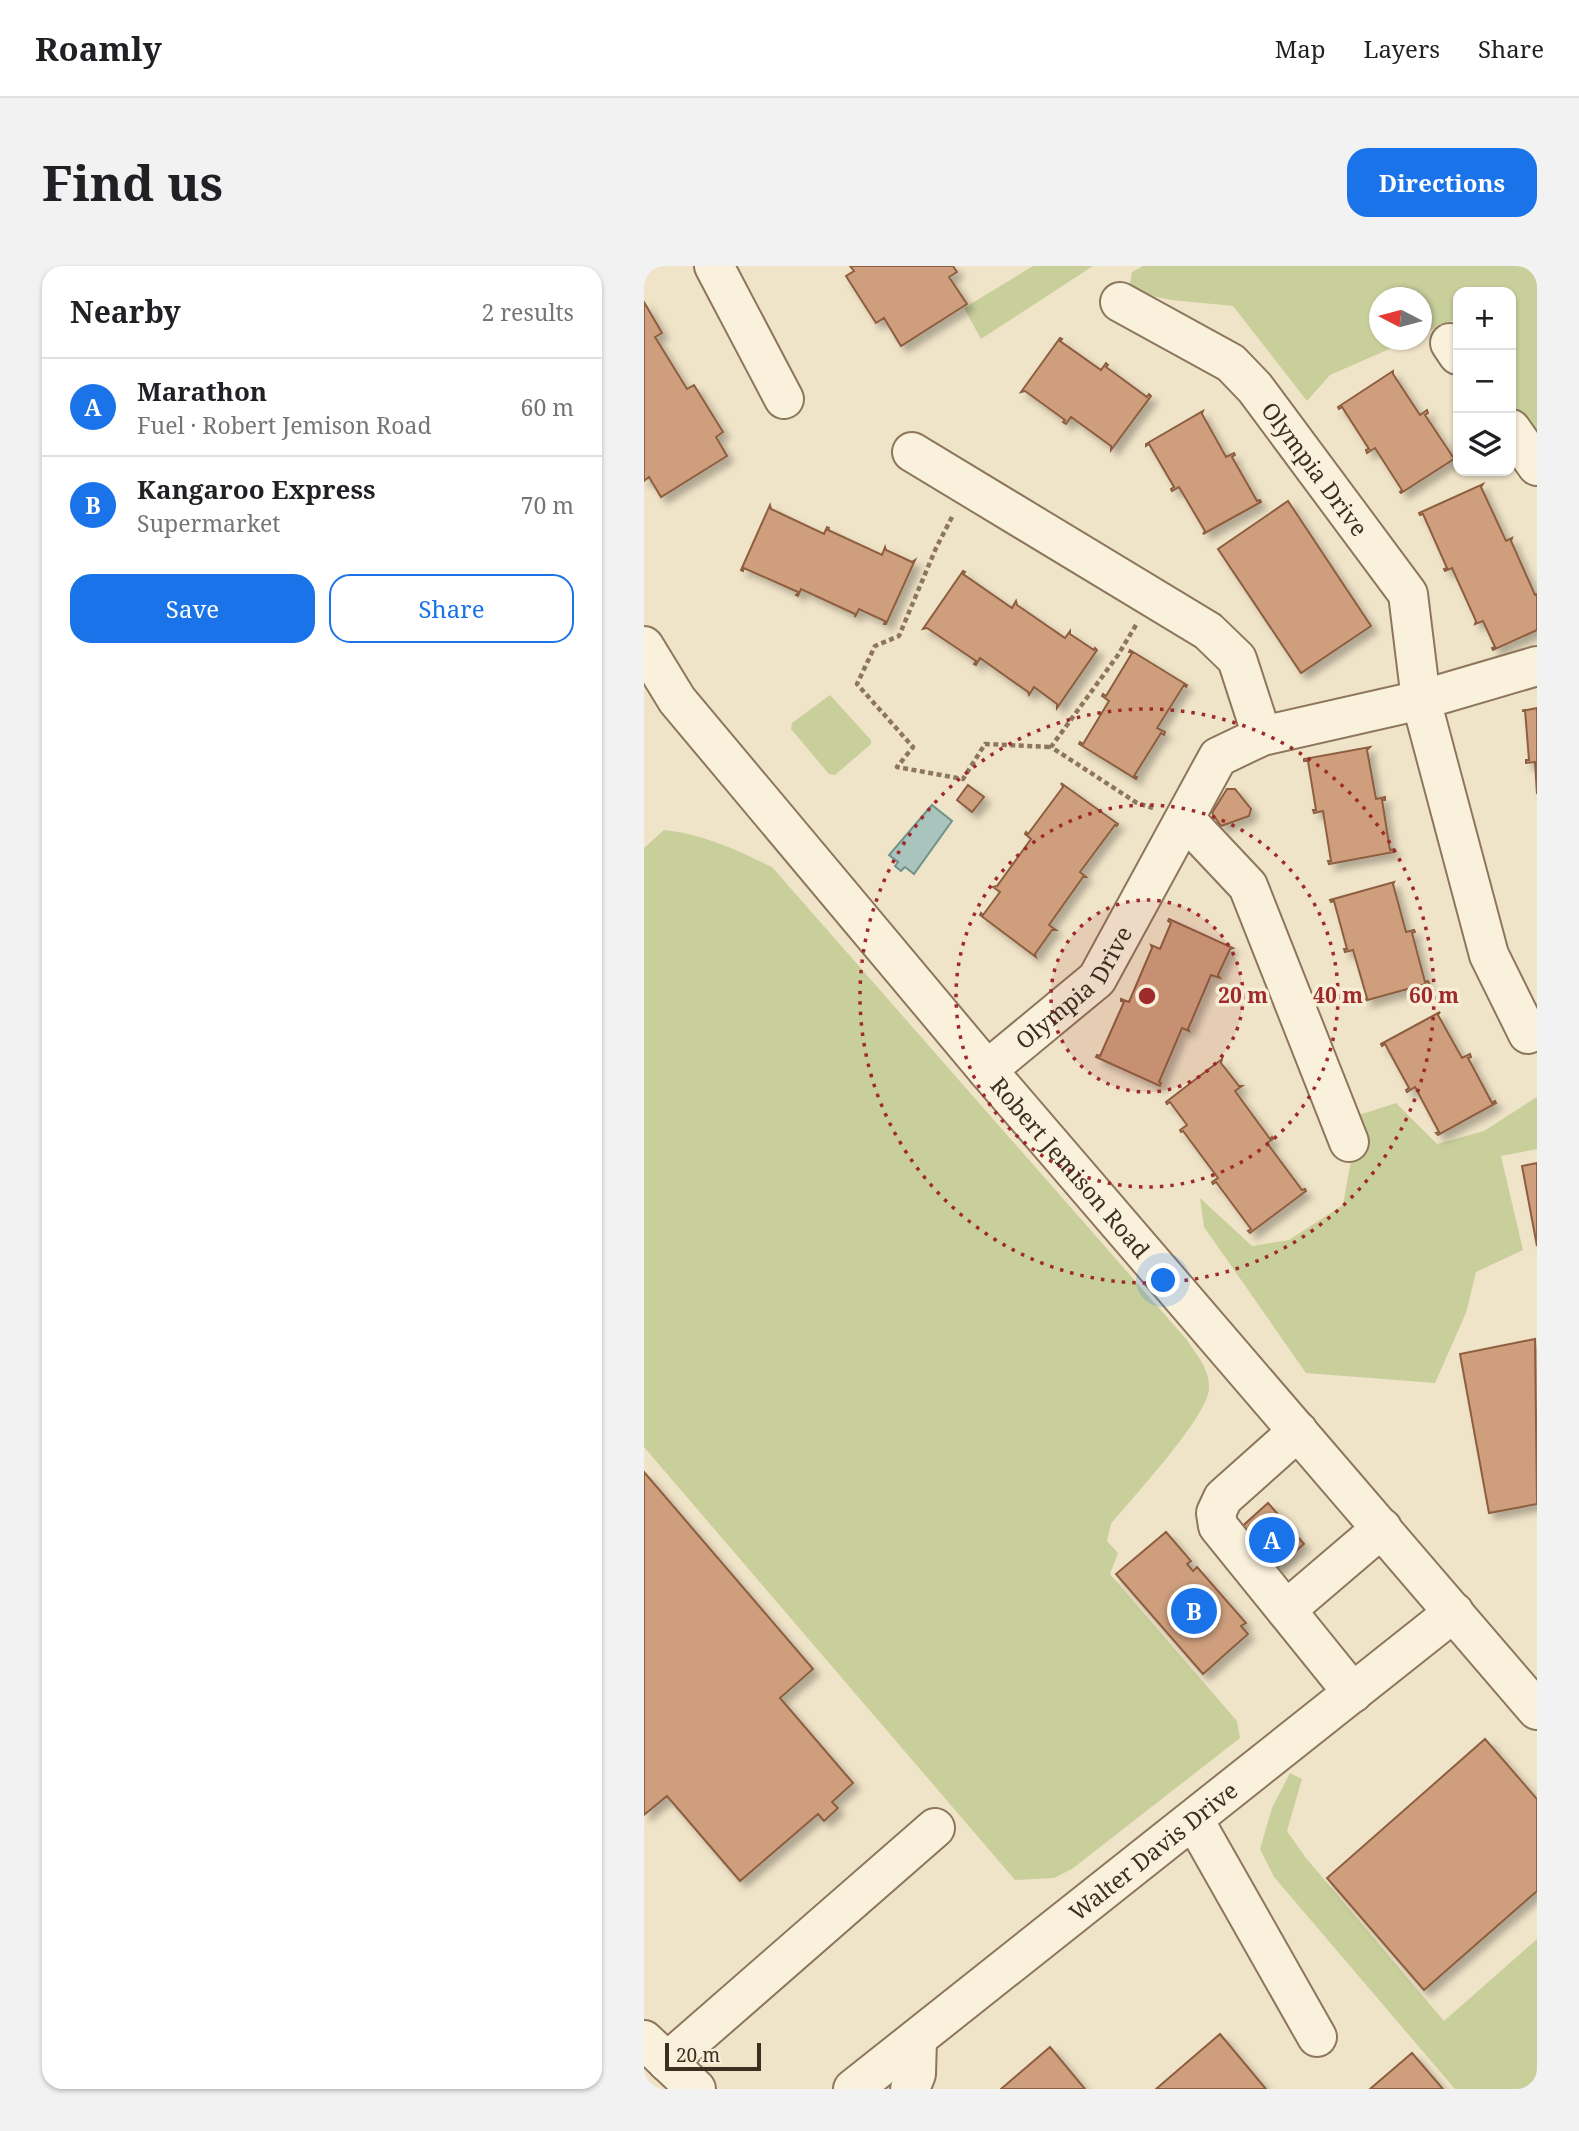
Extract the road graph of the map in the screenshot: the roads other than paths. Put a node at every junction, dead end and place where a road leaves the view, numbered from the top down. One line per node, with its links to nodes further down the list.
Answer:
1 (714, 266): 3 (street)
2 (1121, 302): 9 (street, Olympia Drive)
3 (784, 399)
4 (1516, 436): 6 (street)
5 (912, 452): 10 (street)
6 (1537, 466)
7 (644, 646): 13 (street, Robert Jemison Road)
8 (1537, 666): 9 (street, Olympia Drive)
9 (1421, 700): 10 (street, Olympia Drive); 12 (street, Olympia Drive)
10 (1262, 736): 11 (street, Olympia Drive)
11 (1185, 819): 13 (street, Olympia Drive); 14 (street)
12 (1528, 1034)
13 (987, 1070): 15 (street, Robert Jemison Road)
14 (1349, 1142)
15 (1298, 1431): 16 (street, Robert Jemison Road); 17 (street)
16 (1382, 1528): 17 (street); 18 (street, Robert Jemison Road)
17 (1286, 1610): 19 (street)
18 (1454, 1612): 19 (street, Walter Davis Drive); 20 (street, Robert Jemison Road)
19 (1353, 1693): 21 (street, Walter Davis Drive)
20 (1537, 1710)
21 (1194, 1820): 23 (street); 24 (street, Walter Davis Drive)
22 (935, 1828): 25 (street)
23 (1317, 2037)
24 (916, 2039): 27 (street, Walter Davis Drive); 28 (street)
25 (656, 2051): 26 (street)
26 (696, 2089)
27 (853, 2089)
28 (910, 2089)

